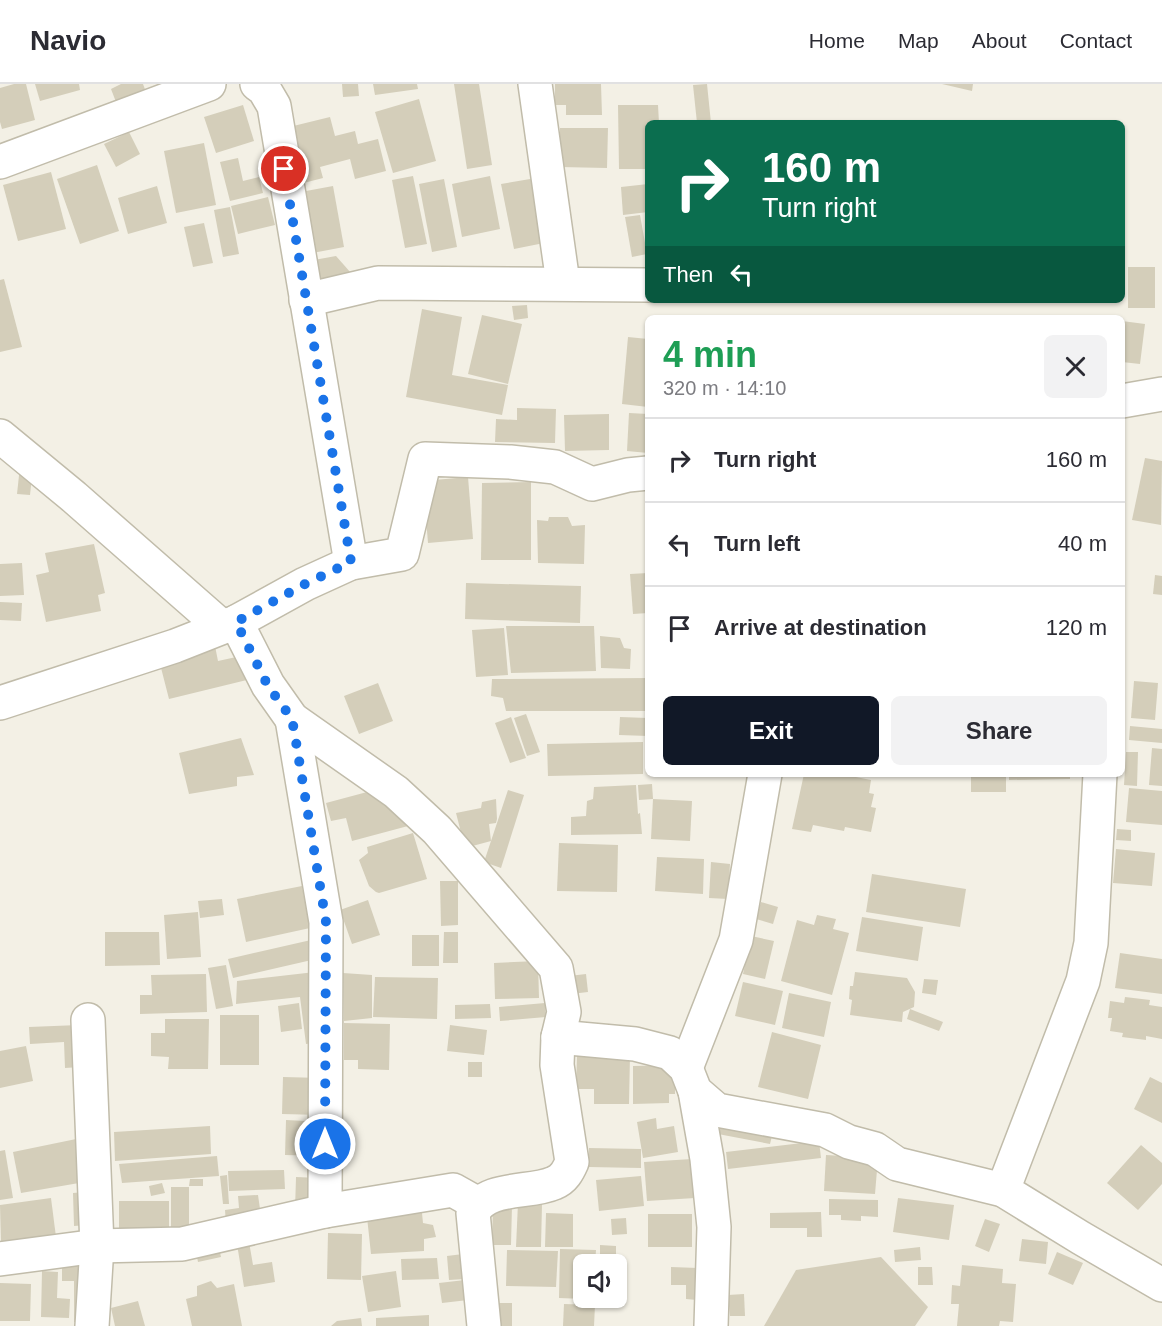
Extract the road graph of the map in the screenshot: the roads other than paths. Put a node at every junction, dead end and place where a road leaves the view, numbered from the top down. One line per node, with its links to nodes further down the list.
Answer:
1 (209, 84): 4 (street)
2 (258, 84): 7 (street)
3 (535, 84): 5 (street)
4 (0, 162)
5 (563, 283): 6 (street); 7 (street)
6 (645, 285)
7 (306, 300): 12 (street)
8 (1162, 394): 9 (street)
9 (1125, 400)
10 (0, 436): 13 (street)
11 (645, 473): 12 (street)
12 (351, 562): 13 (street)
13 (229, 625): 14 (street); 15 (street)
14 (0, 703)
15 (292, 719): 19 (street); 23 (street)
16 (764, 777): 20 (street)
17 (1100, 777): 21 (street)
18 (88, 1020): 24 (street)
19 (558, 1037): 20 (street); 22 (street)
20 (691, 1080): 21 (street); 29 (street)
21 (1003, 1190): 26 (street)
22 (478, 1204): 23 (street); 28 (street)
23 (325, 1211): 24 (street)
24 (97, 1246): 25 (street); 27 (street)
25 (0, 1259)
26 (1162, 1285)
27 (92, 1326)
28 (484, 1326)
29 (711, 1326)

